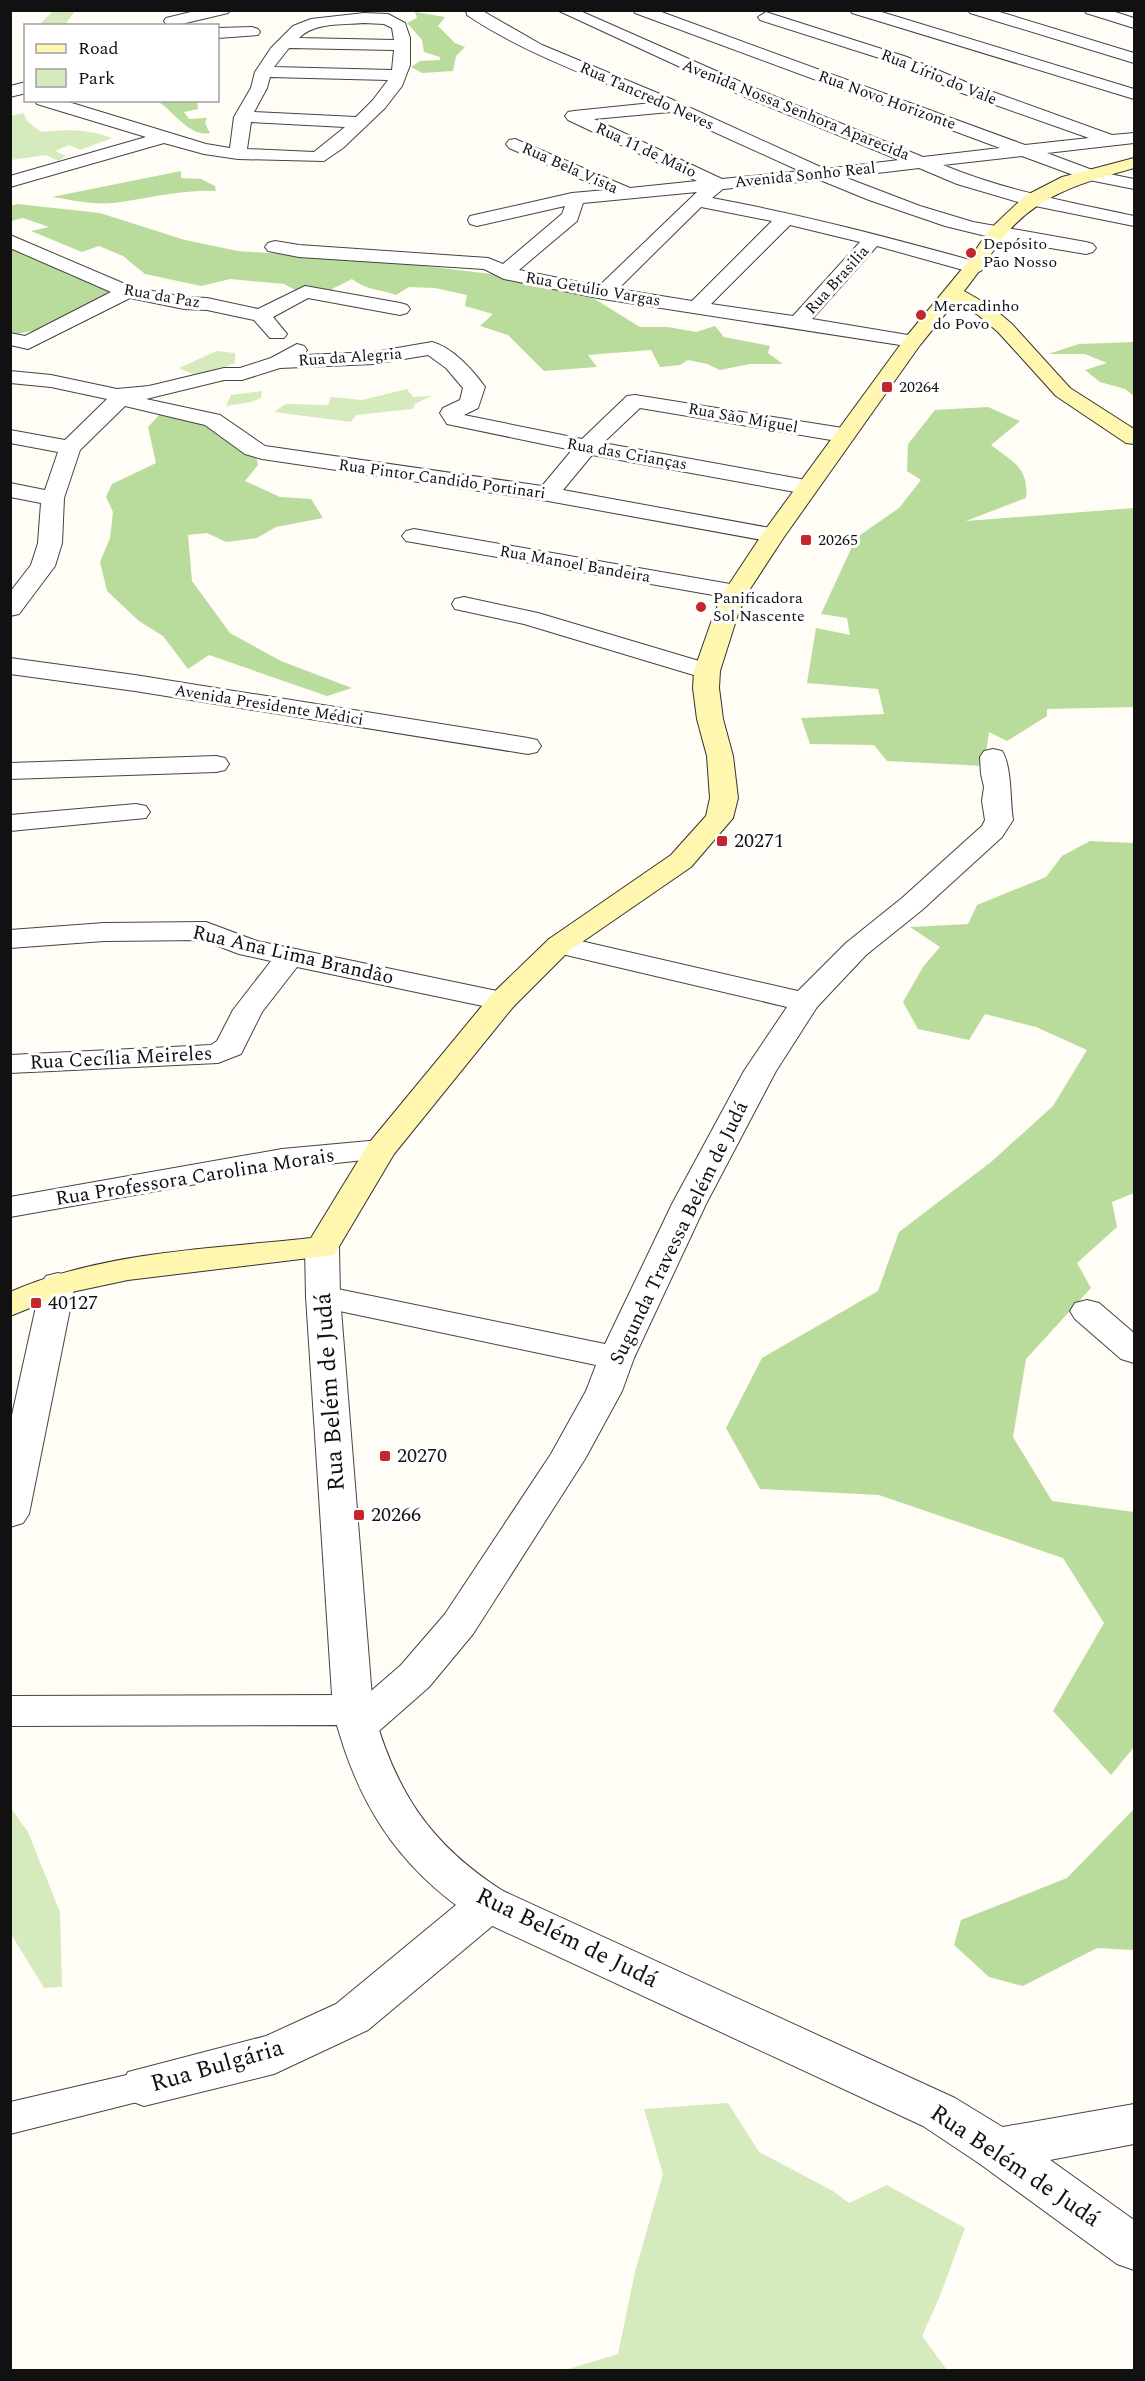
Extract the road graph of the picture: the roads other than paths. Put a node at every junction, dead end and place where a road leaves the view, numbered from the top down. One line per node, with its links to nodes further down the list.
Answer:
1 (187, 10): 10 (street)
2 (223, 10): 10 (street)
3 (564, 10): 24 (street, Avenida Nossa Senhora Aparecida)
4 (640, 10): 13 (street, Rua Novo Horizonte)
5 (805, 10): 32 (street, Rua Lírio do Vale)
6 (857, 10): 25 (street)
7 (975, 10): 18 (street)
8 (1091, 10): 11 (street)
9 (473, 12): 27 (street, Rua Tancredo Neves)
10 (167, 23)
11 (1134, 23)
12 (724, 24): 13 (street)
13 (693, 30): 34 (street, Rua Novo Horizonte)
14 (252, 32): 15 (street)
15 (219, 33)
16 (285, 43): 17 (street); 17 (street); 20 (street)
17 (401, 45): 19 (street)
18 (1134, 57)
19 (399, 75): 20 (street); 23 (street)
20 (261, 80): 21 (street); 28 (street)
21 (330, 90)
22 (366, 91): 23 (street)
23 (390, 92): 29 (street)
24 (751, 93): 27 (street); 36 (street, Avenida Nossa Senhora Aparecida)
25 (1134, 94)
26 (49, 102): 30 (street)
27 (673, 106): 38 (street, Rua Tancredo Neves); 41 (street, Rua 11 de Maio)
28 (243, 117): 29 (street); 35 (street)
29 (359, 122): 35 (street)
30 (161, 138): 35 (street); 40 (street)
31 (1134, 138): 32 (street, Avenida Sonho Real)
32 (1112, 141): 34 (street, Avenida Sonho Real)
33 (515, 144): 43 (street, Rua Bela Vista)
34 (1023, 150): 36 (street, Avenida Sonho Real); 39 (street, Rua Novo Horizonte)
35 (238, 154)
36 (921, 162): 38 (street, Avenida Sonho Real); 45 (street, Avenida Nossa Senhora Aparecida)
37 (1134, 163): 39 (main road)
38 (824, 174): 41 (street, Avenida Sonho Real); 50 (street, Rua Tancredo Neves)
39 (1090, 175): 42 (street, Rua Novo Horizonte); 45 (main road)
40 (10, 182)
41 (719, 184): 43 (street, Avenida Sonho Real); 46 (street)
42 (1134, 184)
43 (625, 192): 44 (street, Avenida Sonho Real)
44 (572, 198): 48 (street, Avenida Sonho Real); 56 (street)
45 (1031, 200): 49 (street, Avenida Nossa Senhora Aparecida); 50 (main road)
46 (697, 201): 47 (street); 58 (street)
47 (787, 217): 51 (street); 60 (street)
48 (477, 220)
49 (1134, 221)
50 (996, 234): 54 (street, Rua Tancredo Neves); 55 (main road)
51 (874, 238): 55 (street); 63 (street, Rua Brasilia)
52 (10, 241): 57 (street, Rua da Paz)
53 (275, 247): 56 (street, Rua Getúlio Vargas)
54 (1086, 248)
55 (974, 267): 59 (main road)
56 (504, 273): 58 (street, Rua Getúlio Vargas)
57 (127, 292): 62 (street, Rua da Paz); 66 (street)
58 (603, 293): 60 (street, Rua Getúlio Vargas)
59 (953, 293): 65 (main road); 74 (main road)
60 (697, 307): 63 (street, Rua Getúlio Vargas)
61 (400, 309): 62 (street)
62 (261, 316): 64 (street)
63 (799, 322): 65 (street, Rua Getúlio Vargas)
64 (277, 334)
65 (913, 340): 72 (main road)
66 (19, 341)
67 (312, 342): 68 (street)
68 (278, 362): 70 (street); 71 (street, Rua da Alegria)
69 (10, 377): 70 (street)
70 (119, 397): 76 (street); 79 (street, Rua Pintor Candido Portinari)
71 (451, 413): 75 (street, Rua das Crianças)
72 (843, 435): 75 (street, Rua São Miguel); 77 (main road)
73 (10, 436): 76 (street)
74 (1134, 438)
75 (587, 447): 77 (street, Rua das Crianças); 79 (street)
76 (70, 448): 80 (street)
77 (806, 487): 81 (main road)
78 (10, 490): 80 (street)
79 (548, 494): 81 (street, Rua Pintor Candido Portinari)
80 (53, 498): 85 (street)
81 (773, 535): 83 (main road)
82 (414, 536): 83 (street, Rua Manoel Bandeira)
83 (736, 592): 87 (main road)
84 (464, 604): 87 (street)
85 (10, 609)
86 (10, 666): 88 (street, Avenida Presidente Médici)
87 (707, 671): 95 (main road)
88 (528, 746)
89 (993, 757): 98 (street, Sugunda Travessa Belém de Judá)
90 (216, 764): 91 (street)
91 (10, 771)
92 (136, 812): 93 (street)
93 (10, 823)
94 (10, 939): 96 (street, Rua Ana Lima Brandão)
95 (559, 945): 97 (main road); 98 (street)
96 (289, 958): 97 (street, Rua Ana Lima Brandão); 99 (street, Rua Cecília Meireles)
97 (502, 1001): 100 (main road)
98 (805, 1002): 108 (street, Sugunda Travessa Belém de Judá)
99 (10, 1064)
100 (380, 1150): 101 (street, Rua Professora Carolina Morais); 102 (main road)
101 (10, 1207)
102 (322, 1247): 103 (main road); 104 (street, Rua Belém de Judá)
103 (58, 1284): 105 (main road); 109 (street)
104 (323, 1297): 108 (street); 111 (street, Rua Belém de Judá)
105 (10, 1305)
106 (1087, 1311): 107 (street)
107 (1134, 1351)
108 (616, 1358): 111 (street, Sugunda Travessa Belém de Judá)
109 (10, 1514)
110 (10, 1711): 111 (street)
111 (355, 1718): 112 (street, Rua Belém de Judá)
112 (488, 1904): 113 (street, Rua Bulgária); 116 (street, Rua Belém de Judá)
113 (144, 2086): 114 (street, Rua Bulgária)
114 (10, 2118)
115 (1134, 2124): 116 (street)
116 (997, 2149): 117 (street, Rua Belém de Judá)
117 (1134, 2248)

